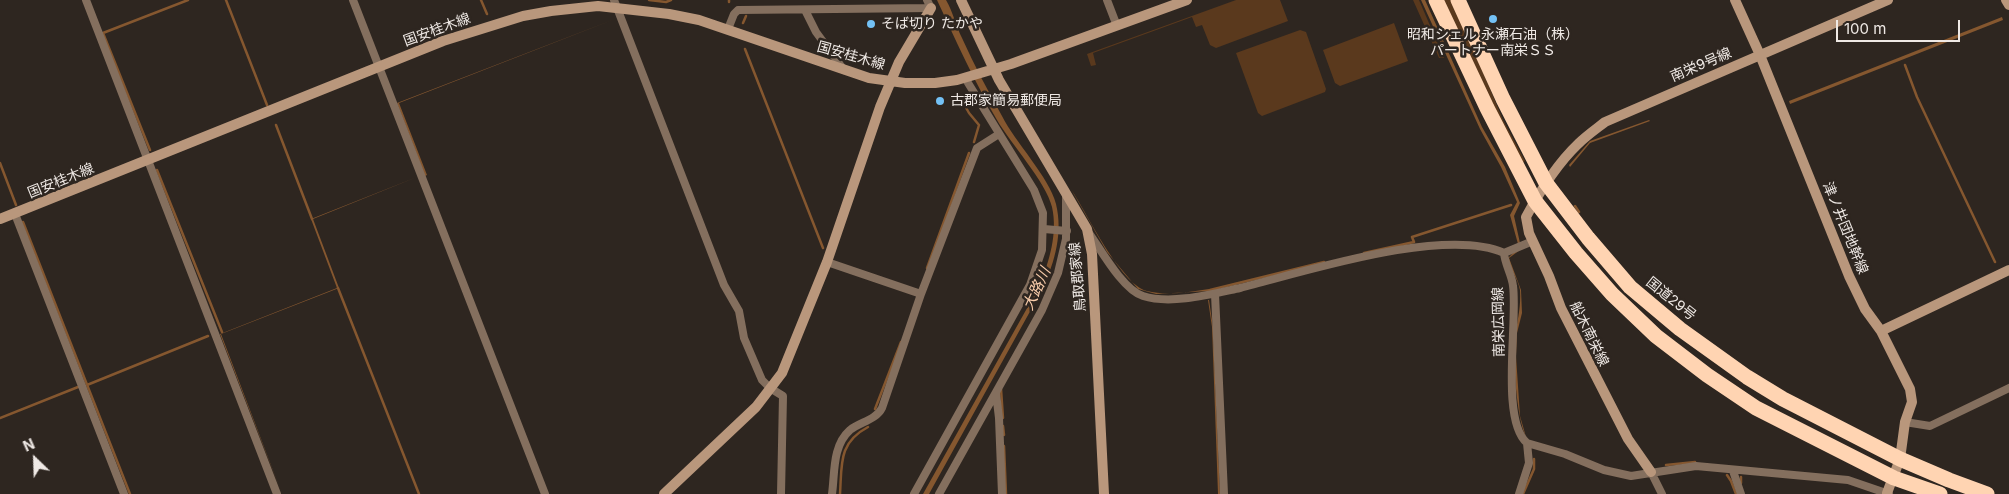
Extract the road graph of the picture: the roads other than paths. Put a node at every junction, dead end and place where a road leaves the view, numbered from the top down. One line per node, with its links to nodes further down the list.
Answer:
1 (86, 0): 24 (street)
2 (353, 0): 18 (street)
3 (961, 0): 20 (street, 鳥取郡家線)
4 (1107, 0): 15 (street)
5 (1187, 0): 15 (street, 国安桂木線)
6 (1436, 0): 27 (highway)
7 (1458, 0): 25 (highway, 国道29号)
8 (1736, 0): 17 (street, 津ノ井団地幹線)
9 (1888, 0): 17 (street, 南栄9号線)
10 (2006, 0): 13 (street)
11 (615, 4): 16 (street, 国安桂木線); 18 (street, 国安桂木線); 40 (street)
12 (929, 4): 14 (street); 22 (street)
13 (2009, 5)
14 (805, 10): 16 (street); 19 (street)
15 (1117, 26): 20 (street, 国安桂木線)
16 (728, 29): 19 (street, 国安桂木線)
17 (1760, 55): 25 (street, 南栄9号線); 39 (street, 津ノ井団地幹線)
18 (379, 66): 24 (street, 国安桂木線); 51 (street)
19 (844, 70): 22 (street, 国安桂木線)
20 (989, 71): 21 (street, 国安桂木線); 26 (street, 鳥取郡家線)
21 (967, 77): 22 (street, 国安桂木線); 23 (street)
22 (892, 81): 35 (street)
23 (999, 134): 30 (street); 37 (street)
24 (149, 160): 28 (street, 国安桂木線); 50 (street)
25 (1546, 183): 27 (street, 南栄9号線); 45 (highway, 国道29号)
26 (1066, 194): 31 (street, 鳥取郡家線); 32 (street)
27 (1535, 201): 33 (street, 船木南栄線); 48 (highway)
28 (14, 214): 29 (street, 国安桂木線); 49 (street)
29 (0, 219)
30 (1044, 229): 32 (street); 55 (street)
31 (1087, 229): 38 (street); 58 (street, 鳥取郡家線)
32 (1067, 231): 42 (street)
33 (1533, 241): 34 (street); 47 (street, 船木南栄線)
34 (1504, 253): 38 (street); 44 (street, 南栄広岡線)
35 (826, 262): 37 (street); 40 (street)
36 (2009, 270): 39 (street)
37 (921, 294): 54 (street)
38 (1215, 294): 59 (street)
39 (1881, 331): 43 (street, 津ノ井団地幹線)
40 (770, 388): 52 (street); 53 (street)
41 (2009, 388): 43 (street)
42 (996, 393): 56 (street); 57 (street)
43 (1905, 422): 45 (street, 津ノ井団地幹線)
44 (1527, 443): 47 (street); 60 (street)
45 (1900, 459): 48 (street, 津ノ井団地幹線); 65 (highway, 国道29号)
46 (1734, 471): 47 (street); 62 (street); 63 (street)
47 (1651, 472): 61 (street)
48 (1894, 478): 63 (street, 津ノ井団地幹線); 64 (highway)
49 (124, 494)
50 (277, 494)
51 (545, 494)
52 (664, 494)
53 (781, 494)
54 (832, 494)
55 (914, 494)
56 (938, 494)
57 (1002, 494)
58 (1104, 494)
59 (1224, 494)
60 (1519, 494)
61 (1662, 494)
62 (1741, 494)
63 (1888, 494)
64 (1940, 494)
65 (1987, 494)

